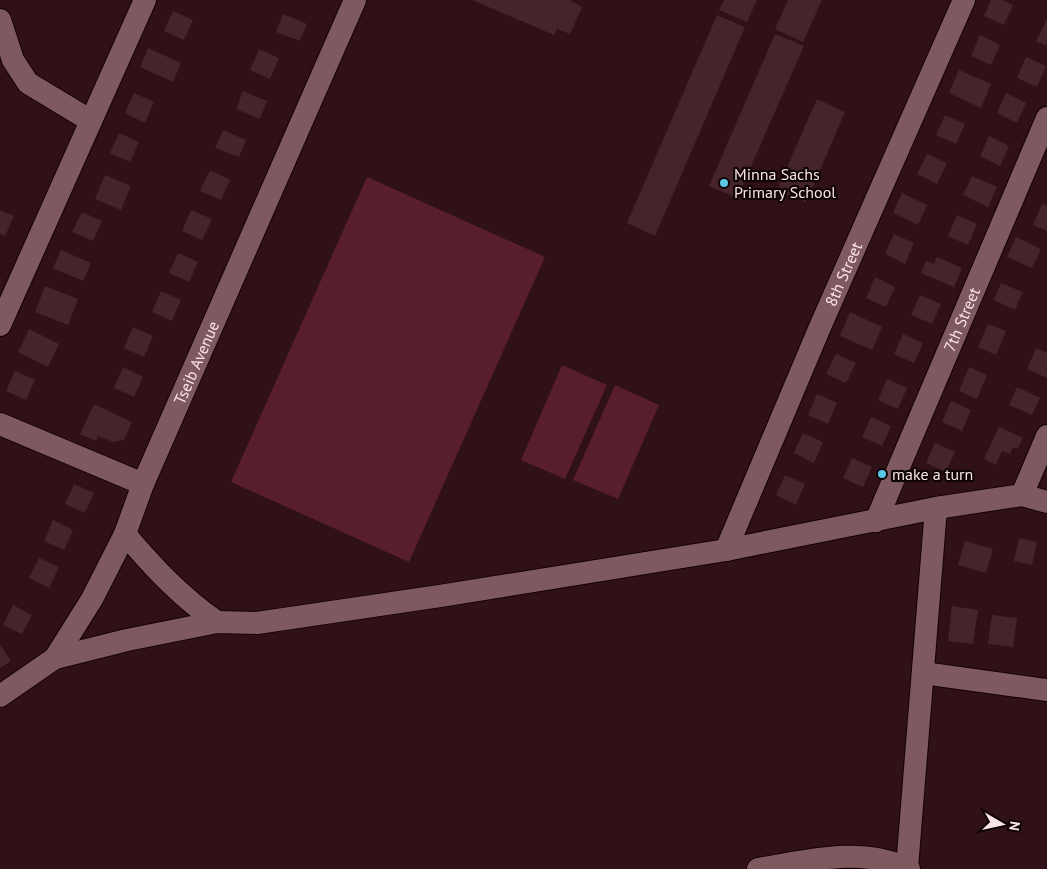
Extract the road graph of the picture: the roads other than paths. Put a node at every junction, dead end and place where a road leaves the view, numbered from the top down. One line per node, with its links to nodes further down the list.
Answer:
1 (145, 0): 6 (street)
2 (354, 0): 10 (street, Tseib Avenue)
3 (964, 0): 16 (street, 8th Street)
4 (0, 20): 6 (street)
5 (1047, 118): 14 (street, 7th Street)
6 (91, 121): 7 (street)
7 (0, 325)
8 (0, 424): 10 (street)
9 (1047, 436): 11 (street)
10 (143, 484): 15 (street, Tseib Avenue)
11 (1022, 495): 12 (street); 13 (street)
12 (1047, 502)
13 (936, 508): 14 (street); 19 (street)
14 (876, 521): 16 (street)
15 (125, 534): 17 (street); 18 (street, Tseib Avenue)
16 (726, 550): 17 (street)
17 (217, 622): 18 (street)
18 (55, 658): 21 (street, Tseib Avenue)
19 (923, 673): 20 (street); 22 (street)
20 (1047, 690)
21 (0, 696)
22 (908, 868): 23 (street)
23 (758, 869)

